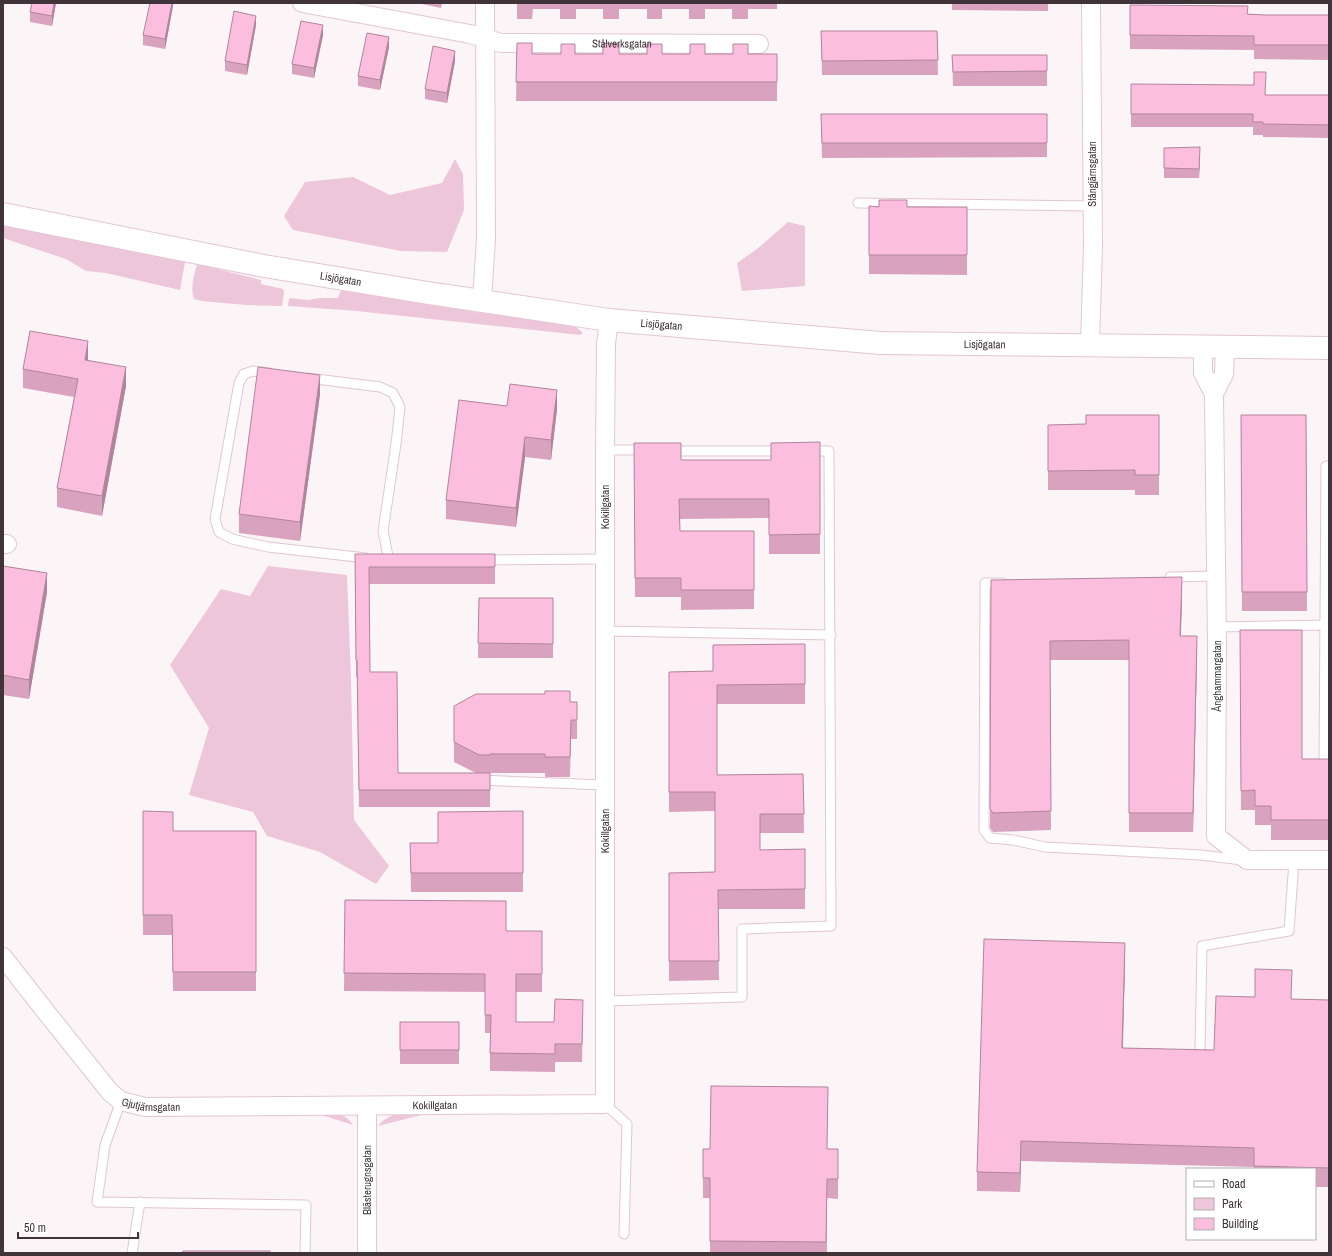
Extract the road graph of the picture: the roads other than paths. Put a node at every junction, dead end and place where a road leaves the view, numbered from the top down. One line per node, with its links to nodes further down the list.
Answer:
1 (302, 3): 4 (street, Stålverksgatan)
2 (485, 3): 4 (street)
3 (1091, 3): 7 (street, Stångjärnsgatan)
4 (485, 38): 5 (street, Stålverksgatan); 9 (street)
5 (759, 44)
6 (858, 203): 7 (lane)
7 (1092, 206): 11 (street, Stångjärnsgatan)
8 (3, 214): 9 (street, Lisjögatan)
9 (482, 301): 10 (street, Lisjögatan)
10 (609, 320): 11 (street, Lisjögatan); 18 (street, Kokillgatan)
11 (1090, 345): 12 (street, Lisjögatan)
12 (1203, 347): 13 (street, Lisjögatan); 17 (street, Ånghammargatan)
13 (1225, 348): 14 (street, Lisjögatan); 17 (street, Ånghammargatan)
14 (1329, 348)
15 (277, 374): 16 (lane)
16 (301, 377)
17 (1214, 394): 22 (street, Ånghammargatan)
18 (605, 450): 20 (street, Kokillgatan); 28 (lane)
19 (1329, 466): 25 (lane)
20 (606, 559): 21 (lane); 27 (street, Kokillgatan)
21 (474, 560)
22 (1216, 576): 23 (lane); 26 (street, Ånghammargatan)
23 (1161, 578)
24 (1009, 582): 32 (lane)
25 (1327, 625): 26 (lane); 29 (lane)
26 (1217, 627): 32 (street, Ånghammargatan)
27 (605, 631): 28 (lane); 31 (street, Kokillgatan)
28 (830, 635): 36 (lane)
29 (1329, 762)
30 (467, 780): 31 (lane)
31 (605, 785): 36 (street, Kokillgatan)
32 (1247, 860): 33 (street)
33 (1294, 860): 34 (street); 37 (lane)
34 (1329, 860)
35 (3, 957): 38 (street, Gjutjärnsgatan)
36 (605, 1001): 39 (street, Kokillgatan)
37 (1200, 1049)
38 (121, 1100): 40 (street, Gjutjärnsgatan); 41 (lane)
39 (605, 1104): 40 (street, Kokillgatan); 42 (lane)
40 (367, 1106): 45 (street, Blästerugnsgatan)
41 (140, 1202): 43 (lane); 44 (lane)
42 (624, 1234)
43 (132, 1253)
44 (305, 1253)
45 (368, 1253)

